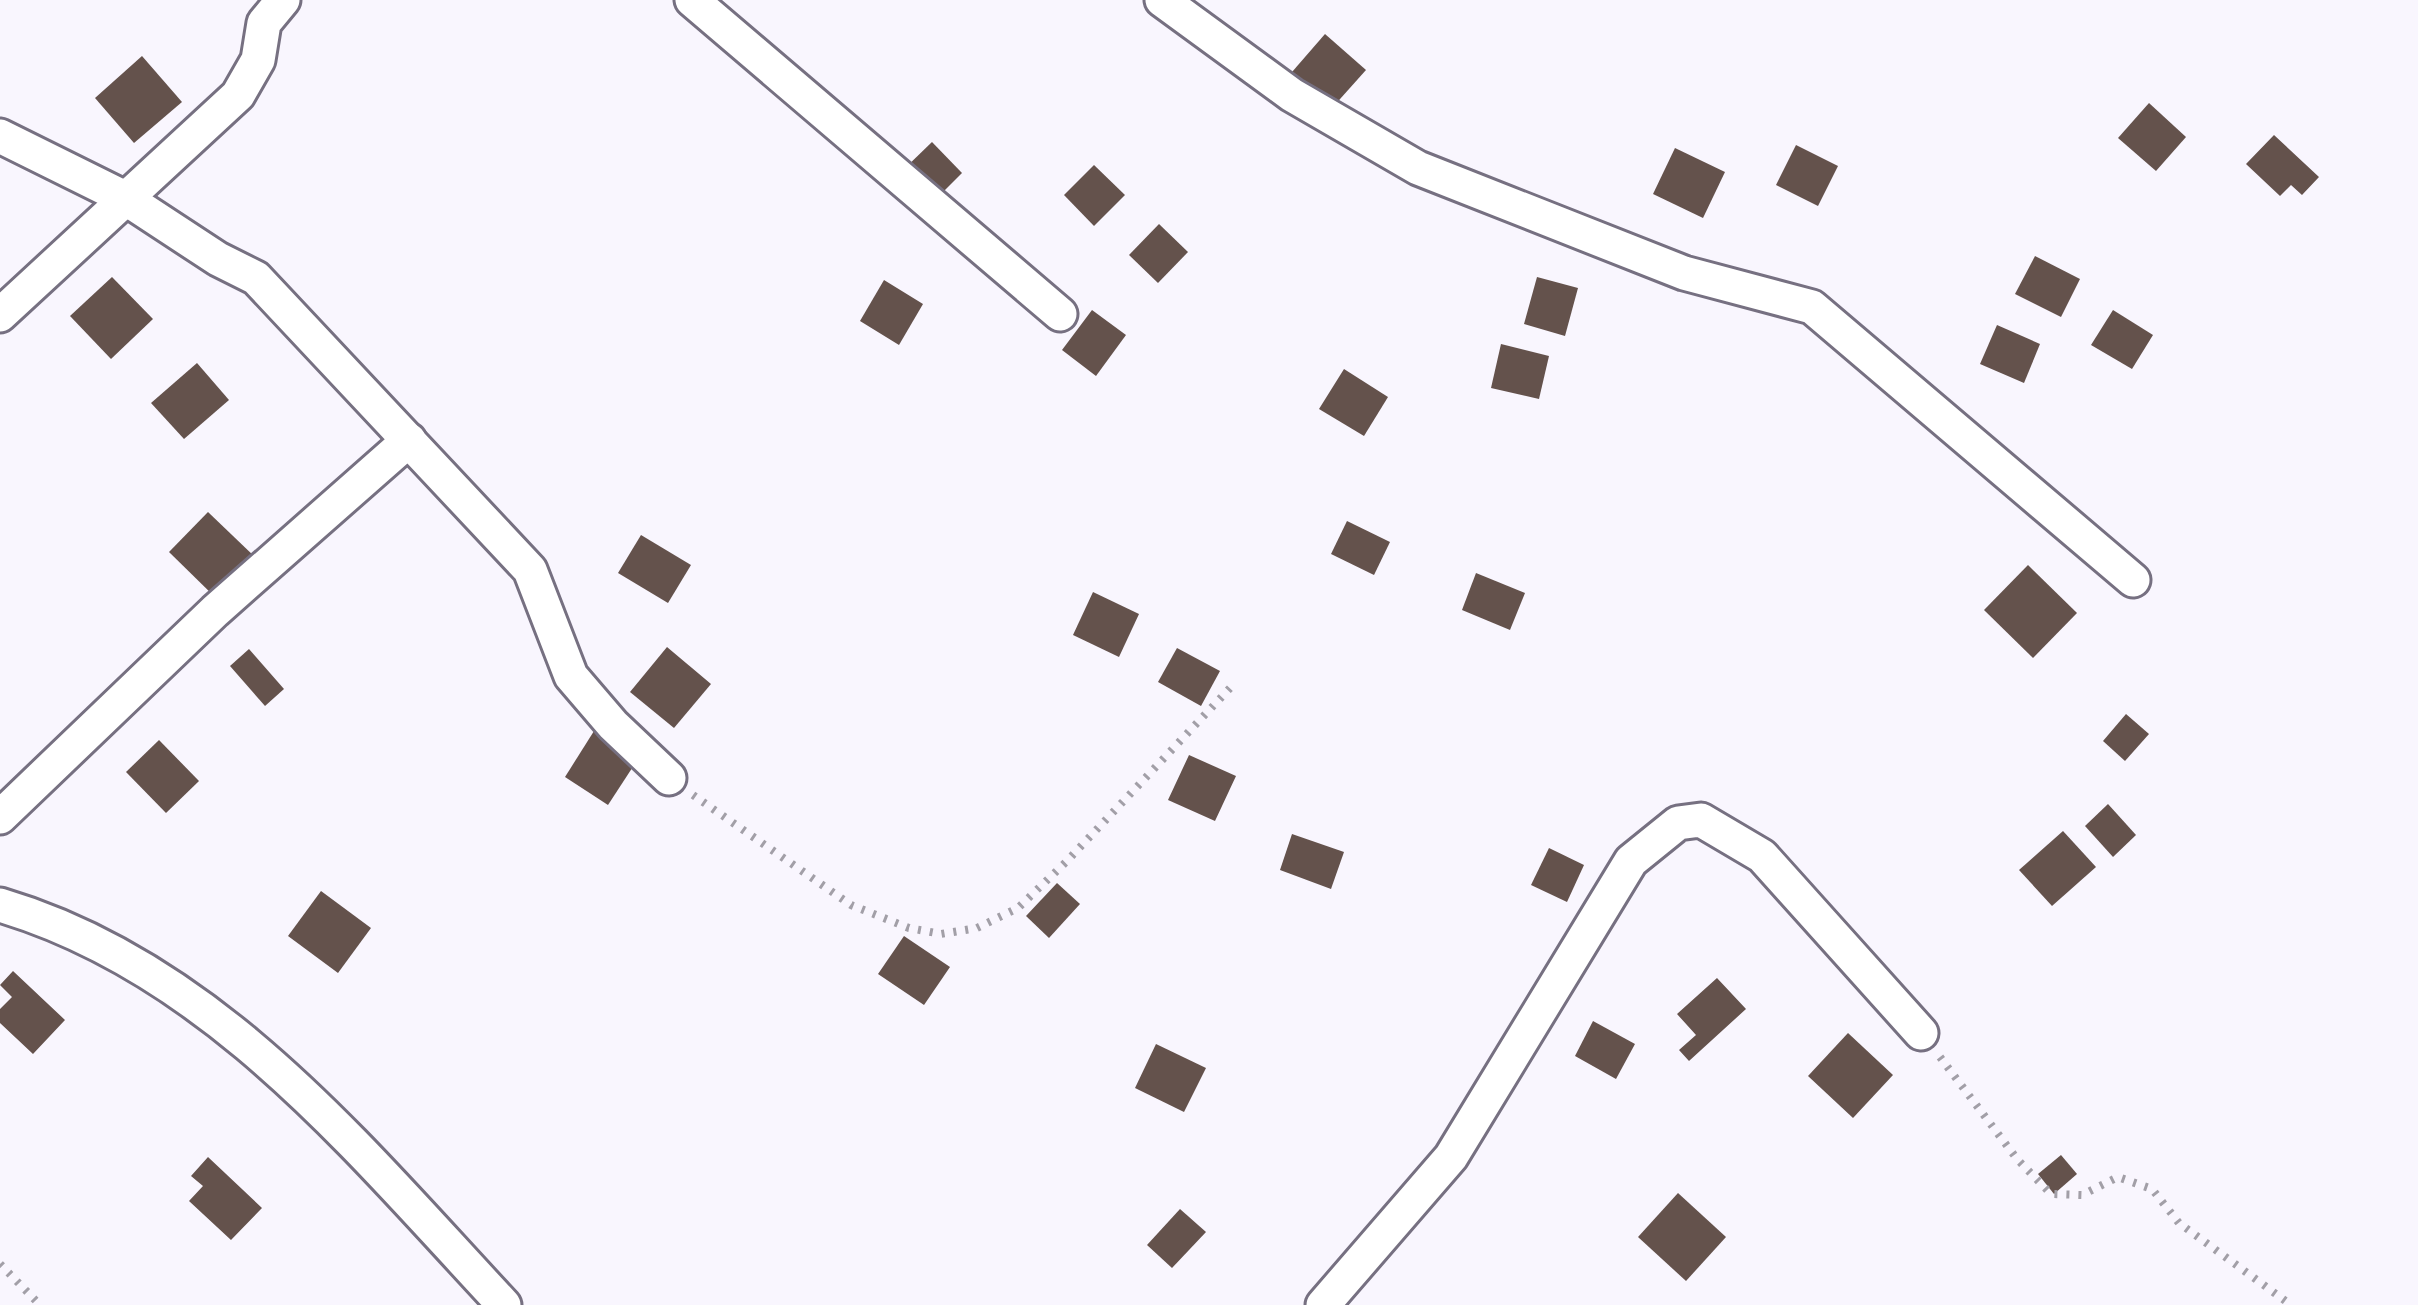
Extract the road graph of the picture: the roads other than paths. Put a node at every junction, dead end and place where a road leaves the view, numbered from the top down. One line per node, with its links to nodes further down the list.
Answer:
1 (283, 0): 5 (street)
2 (692, 0): 6 (street)
3 (1162, 0): 9 (street)
4 (0, 136): 5 (street)
5 (125, 198): 7 (street); 8 (street)
6 (1060, 314)
7 (0, 315)
8 (409, 440): 10 (street); 11 (street)
9 (2133, 580)
10 (669, 778)
11 (0, 817)
12 (0, 905): 14 (street)
13 (1921, 1033): 15 (street)
14 (504, 1305)
15 (1323, 1305)

